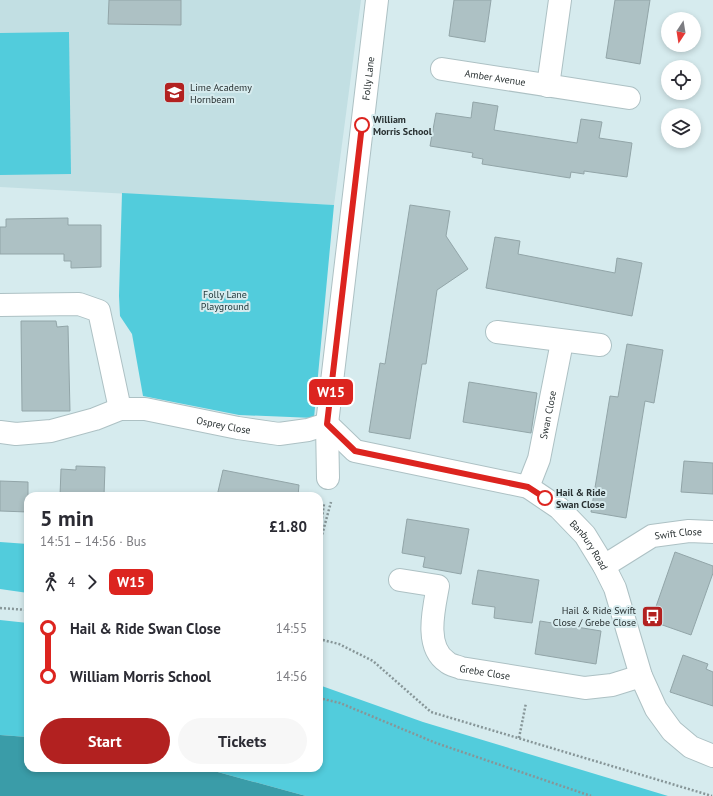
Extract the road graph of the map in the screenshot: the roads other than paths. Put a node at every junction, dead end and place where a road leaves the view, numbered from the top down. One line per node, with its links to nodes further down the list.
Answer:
1 (377, 0): 11 (street, Folly Lane)
2 (560, 0): 4 (street)
3 (442, 69): 4 (street, Amber Avenue)
4 (548, 86): 5 (street, Amber Avenue)
5 (629, 98)
6 (0, 304): 10 (street)
7 (497, 332): 8 (street)
8 (562, 342): 9 (street); 14 (street, Swan Close)
9 (600, 345)
10 (120, 409): 11 (street, Osprey Close); 12 (street, Osprey Close)
11 (327, 424): 13 (street, Folly Lane); 14 (street, Banbury Road)
12 (0, 432)
13 (328, 478)
14 (528, 487): 16 (street, Banbury Road)
15 (713, 532): 16 (street, Swift Close)
16 (604, 566): 18 (street, Banbury Road)
17 (400, 580): 18 (street, Grebe Close)
18 (641, 676): 19 (street, Banbury Road)
19 (713, 756)

